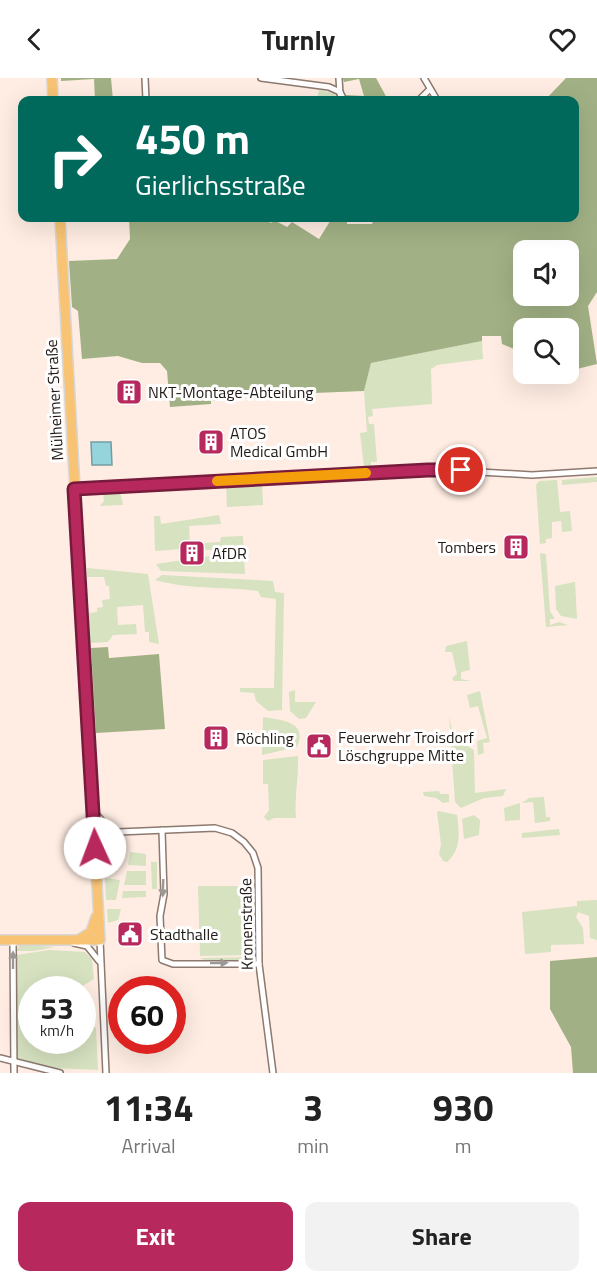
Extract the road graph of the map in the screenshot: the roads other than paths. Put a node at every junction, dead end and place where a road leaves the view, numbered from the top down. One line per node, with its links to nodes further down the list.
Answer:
1 (52, 78): 8 (main road)
2 (145, 78): 9 (street)
3 (261, 78): 7 (street)
4 (339, 78): 7 (street)
5 (424, 78): 6 (street)
6 (430, 89): 11 (street); 12 (street)
7 (340, 92): 10 (street)
8 (53, 96)
9 (146, 96)
10 (342, 96)
11 (423, 96)
12 (434, 96)
13 (60, 222): 15 (main road, Mülheimer Straße)
14 (597, 471): 15 (street)
15 (74, 489): 16 (main road, Mülheimer Straße)
16 (93, 809): 18 (street); 19 (main road, Mülheimer Straße)
17 (162, 830): 18 (street, Kronenstraße); 25 (street, Kronenstraße); 25 (street, one-way to 25)
18 (112, 832): 19 (street, Kronenstraße)
19 (94, 833): 20 (main road, Mülheimer Straße)
20 (98, 909): 23 (main road); 24 (main road, Mülheimer Straße)
21 (0, 940): 22 (main road)
22 (13, 940): 23 (main road); 28 (street, one-way to 22)
23 (73, 940): 24 (main road); 26 (street)
24 (100, 940): 26 (street)
25 (259, 964): 32 (street, Kronenstraße)
26 (101, 965): 31 (street)
27 (0, 1058): 28 (street)
28 (12, 1062): 29 (street); 30 (street)
29 (14, 1073)
30 (60, 1073)
31 (106, 1073)
32 (273, 1073)

